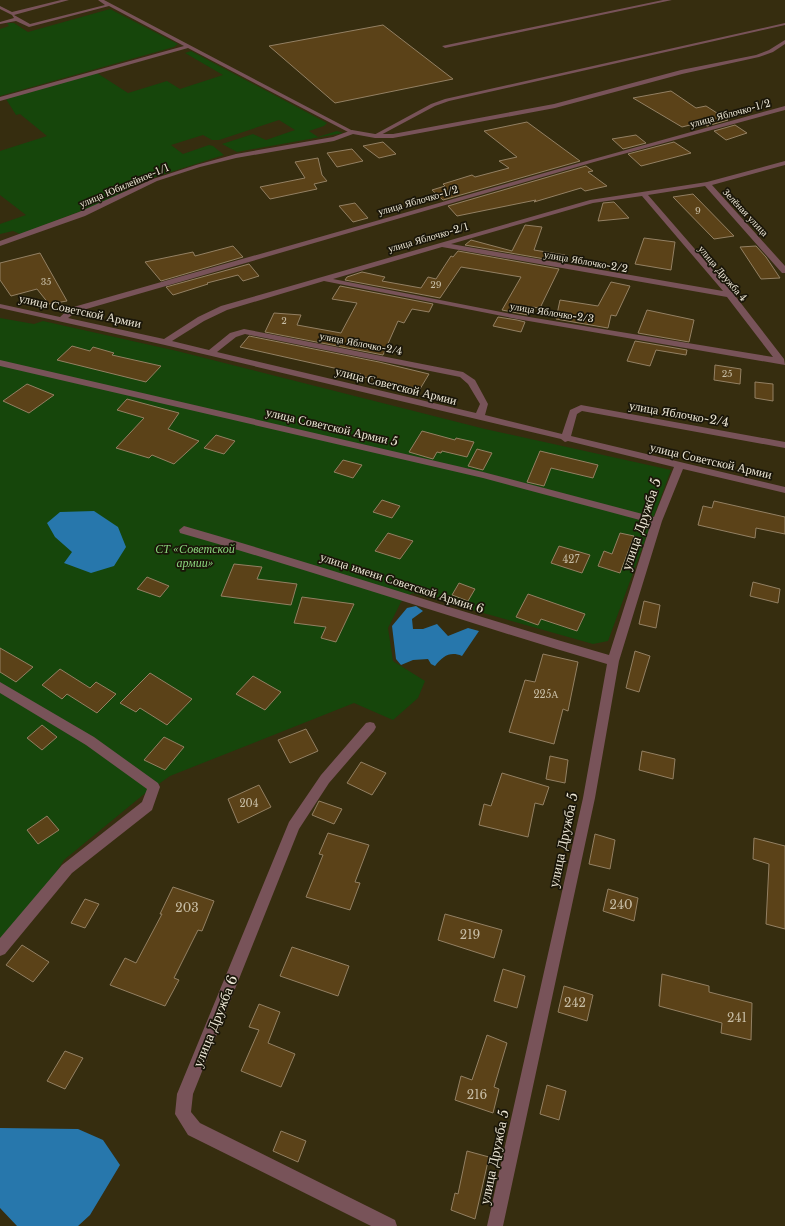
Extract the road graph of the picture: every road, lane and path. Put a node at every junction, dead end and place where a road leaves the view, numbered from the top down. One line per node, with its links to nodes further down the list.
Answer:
1 (43, 0): 5 (lane)
2 (67, 0): 5 (lane)
3 (100, 0): 6 (lane)
4 (670, 0): 14 (lane)
5 (49, 4): 8 (lane)
6 (108, 5): 9 (lane); 13 (lane)
7 (0, 7): 8 (lane)
8 (11, 14): 9 (lane)
9 (17, 19): 10 (lane)
10 (0, 23)
11 (785, 24): 18 (lane)
12 (785, 42): 18 (street)
13 (189, 46): 15 (lane); 17 (lane)
14 (445, 46)
15 (0, 99)
16 (785, 108): 29 (street, улица Яблочко-1/2)
17 (352, 132): 18 (street); 23 (street, улица Юбилейное-1/1)
18 (374, 136)
19 (781, 164): 20 (street); 21 (street, улица Яблочко-2/1)
20 (785, 172)
21 (707, 184): 22 (street, улица Яблочко-2/1); 25 (street, Зелёная улица)
22 (644, 193): 24 (street, улица Яблочко-2/1); 27 (street, улица Дружба 4)
23 (0, 244)
24 (440, 244): 26 (street, улица Яблочко-2/1); 27 (street, улица Яблочко-2/2)
25 (785, 271)
26 (320, 279): 30 (street, улица Яблочко-2/1); 33 (street, улица Яблочко-2/3)
27 (730, 295): 33 (street, улица Дружба 4)
28 (0, 306): 29 (street, улица Советской Армии)
29 (61, 320): 30 (street, улица Советской Армии)
30 (165, 342): 31 (street, улица Советской Армии)
31 (211, 353): 34 (street, улица Советской Армии); 34 (street, улица Яблочко-2/4)
32 (0, 363): 39 (street, улица Советской Армии 5)
33 (783, 364)
34 (479, 418): 35 (street, улица Советской Армии)
35 (565, 439): 36 (street, улица Яблочко-2/4); 37 (street, улица Советской Армии)
36 (785, 445)
37 (679, 466): 38 (street, улица Советской Армии); 39 (street, улица Дружба 5)
38 (785, 490)
39 (657, 521): 41 (street, улица Дружба 5)
40 (184, 530): 41 (street, улица имени Советской Армии 6)
41 (613, 661): 46 (street, улица Дружба 5)
42 (0, 687): 44 (street)
43 (370, 727): 45 (street, улица Дружба 6)
44 (0, 949)
45 (389, 1226)
46 (495, 1226)

